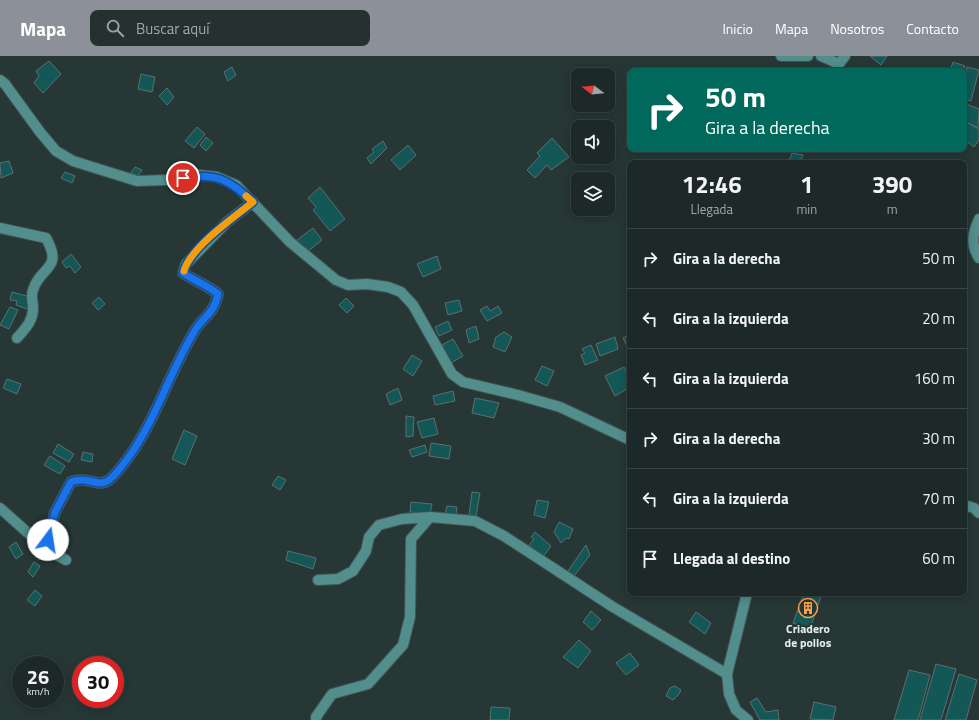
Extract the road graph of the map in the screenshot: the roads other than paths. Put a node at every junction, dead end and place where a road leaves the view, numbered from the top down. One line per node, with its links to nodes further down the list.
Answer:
1 (781, 56): 2 (street)
2 (785, 56): 3 (street)
3 (808, 56)
4 (845, 56): 5 (street)
5 (821, 57)
6 (0, 80): 7 (street)
7 (253, 202): 13 (street); 18 (street)
8 (979, 219): 10 (street)
9 (0, 228): 12 (street)
10 (968, 241): 11 (street)
11 (979, 258)
12 (17, 338)
13 (627, 439)
14 (967, 506): 16 (street)
15 (0, 508): 18 (street)
16 (979, 513)
17 (430, 517): 20 (street); 22 (street); 23 (street)
18 (46, 549): 19 (street)
19 (66, 560)
20 (318, 580)
21 (747, 596): 22 (street)
22 (727, 674): 24 (street)
23 (316, 720)
24 (748, 720)

